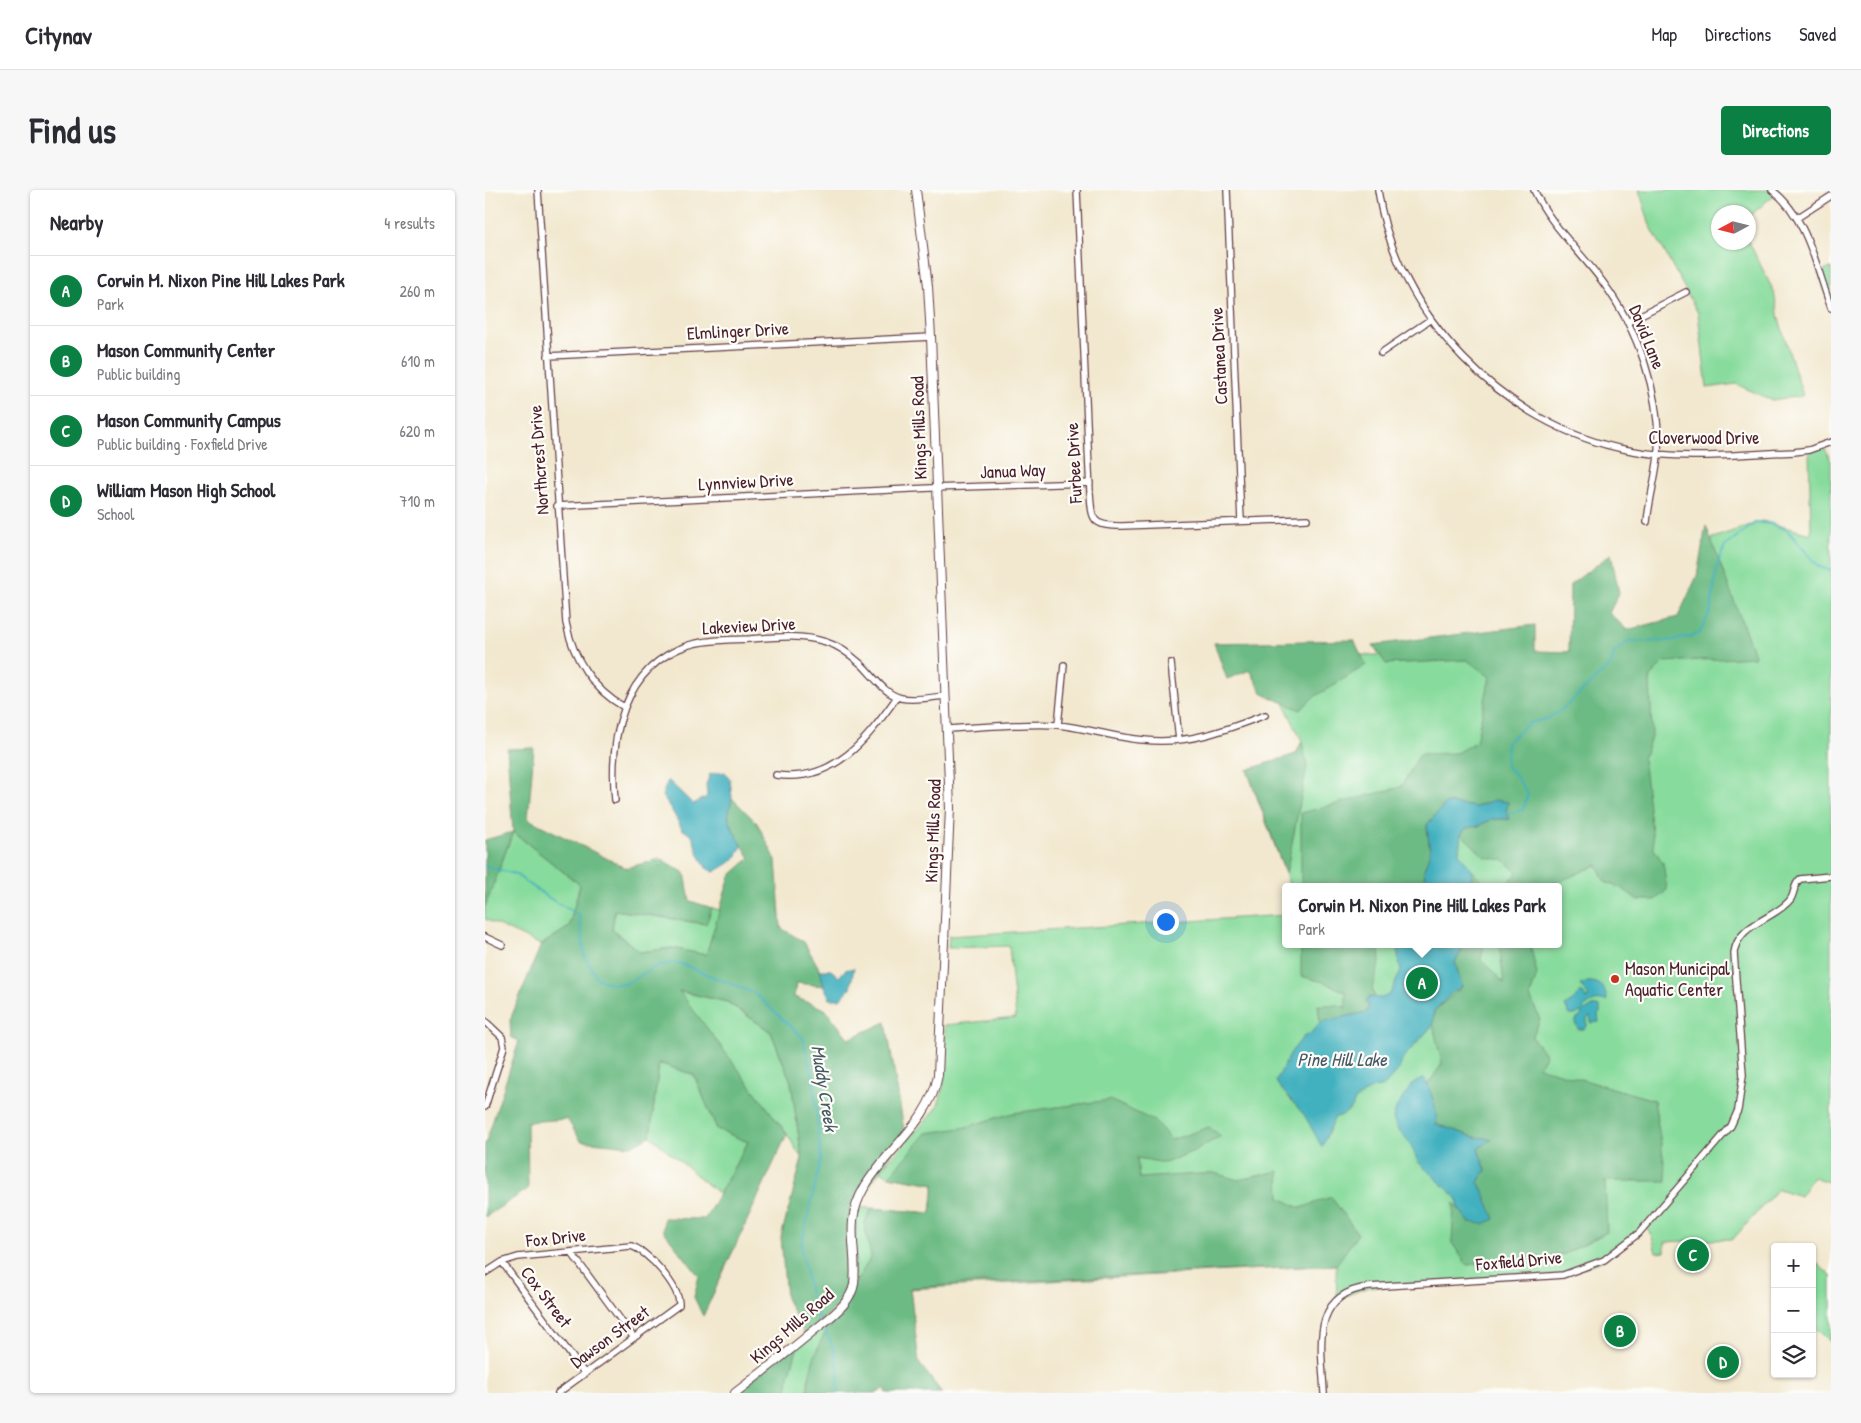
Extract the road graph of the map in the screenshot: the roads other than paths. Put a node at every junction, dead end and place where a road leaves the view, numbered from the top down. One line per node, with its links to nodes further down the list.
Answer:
1 (537, 190): 16 (street, Northcrest Drive)
2 (916, 190): 14 (street, Kings Mills Road)
3 (1077, 190): 19 (street, Furbee Drive)
4 (1227, 190): 23 (street, Castanea Drive)
5 (1378, 190): 12 (street, Cloverwood Drive)
6 (1534, 190): 13 (street, David Lane)
7 (1772, 190): 9 (street)
8 (1831, 196): 9 (street)
9 (1797, 218): 11 (street)
10 (1686, 292): 13 (street)
11 (1831, 308)
12 (1431, 319): 15 (street); 18 (street, Cloverwood Drive)
13 (1627, 322): 18 (street, David Lane)
14 (931, 337): 16 (street, Elmlinger Drive); 20 (street, Kings Mills Road)
15 (1381, 353)
16 (548, 356): 21 (street, Northcrest Drive)
17 (1831, 442): 18 (street, Cloverwood Drive)
18 (1657, 455): 24 (street, David Lane)
19 (1089, 484): 20 (street, Janua Way); 23 (street, Furbee Drive)
20 (937, 488): 21 (street, Lynnview Drive); 27 (street, Kings Mills Road)
21 (557, 506): 29 (street, Northcrest Drive)
22 (1307, 518): 23 (street, Furbee Drive)
23 (1241, 521)
24 (1647, 522)
25 (1171, 663): 33 (street)
26 (1064, 665): 31 (street)
27 (946, 696): 28 (street); 32 (street, Kings Mills Road)
28 (897, 697): 29 (street, Lakeview Drive); 34 (street)
29 (625, 707): 35 (street, Lakeview Drive)
30 (1265, 715): 33 (street)
31 (1058, 725): 32 (street); 33 (street)
32 (948, 729): 48 (street, Kings Mills Road)
33 (1179, 740)
34 (776, 775)
35 (615, 800)
36 (1831, 876): 49 (street, Foxfield Drive)
37 (485, 937): 38 (street)
38 (502, 945)
39 (485, 1021): 40 (street)
40 (485, 1107)
41 (571, 1252): 42 (street, Fox Drive); 44 (street, Fox Drive); 45 (street)
42 (502, 1262): 43 (street, Fox Drive); 46 (street, Cox Street)
43 (485, 1273)
44 (679, 1305): 45 (street, Dawson Street)
45 (633, 1338): 46 (street, Dawson Street)
46 (585, 1374): 47 (street, Dawson Street)
47 (558, 1393)
48 (735, 1393)
49 (1323, 1393)

